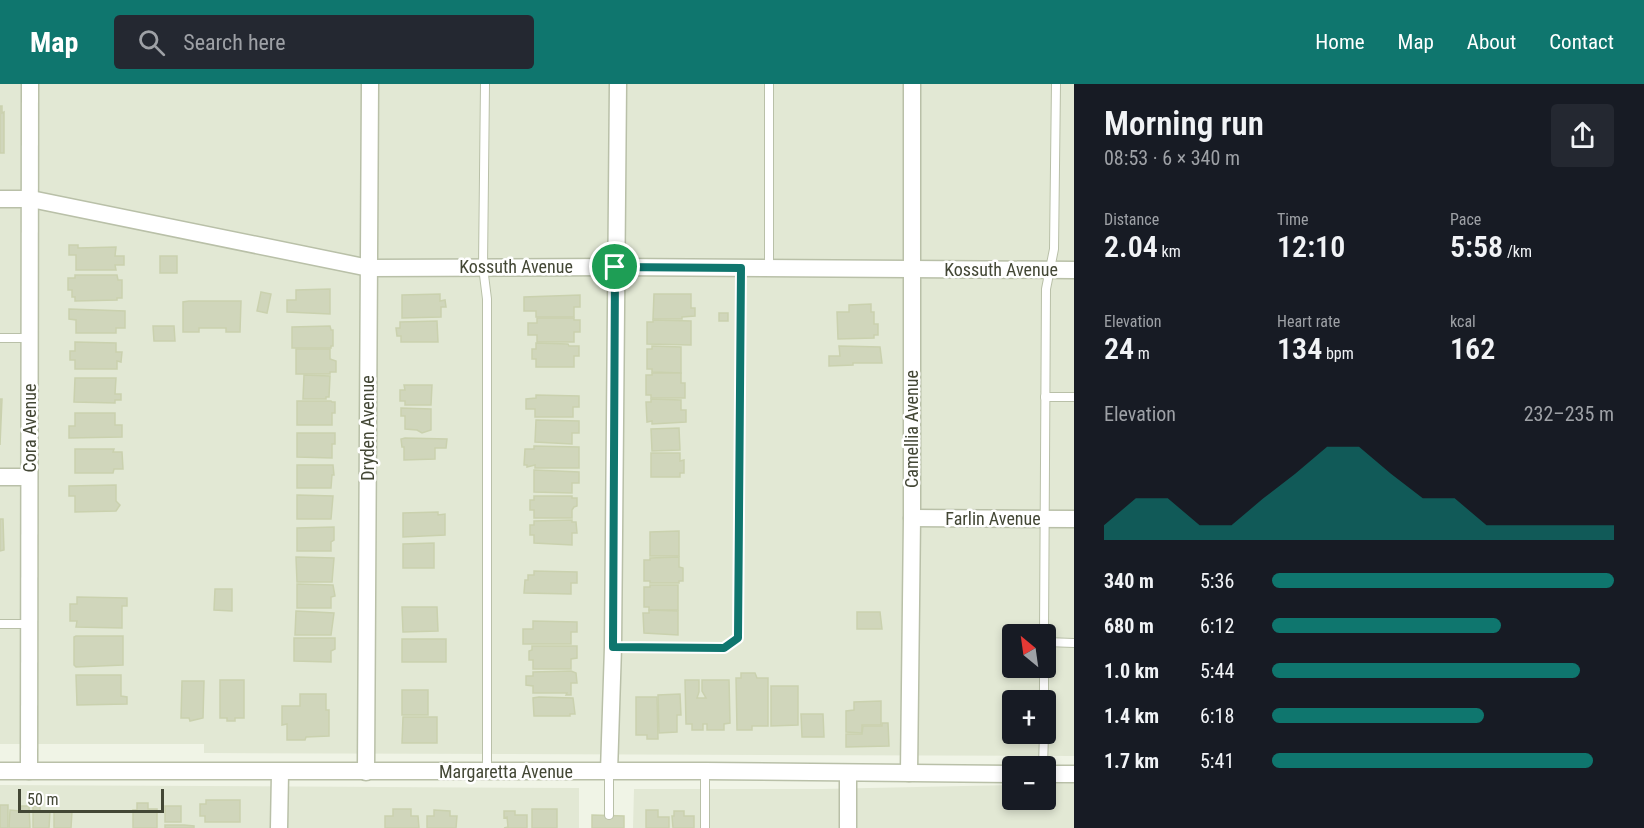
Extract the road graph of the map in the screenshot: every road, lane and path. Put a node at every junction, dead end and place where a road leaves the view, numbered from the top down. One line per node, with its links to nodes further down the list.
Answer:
1 (30, 84): 9 (street, Cora Avenue)
2 (370, 84): 12 (street, Dryden Avenue)
3 (484, 84): 10 (lane)
4 (618, 84): 11 (street)
5 (769, 84): 14 (lane)
6 (912, 84): 15 (street, Camellia Avenue)
7 (1056, 84): 16 (lane)
8 (0, 199): 9 (street, Kossuth Avenue)
9 (31, 199): 12 (street, Kossuth Avenue); 19 (street, Cora Avenue)
10 (483, 267): 11 (street, Kossuth Avenue); 12 (street, Kossuth Avenue); 38 (lane)
11 (615, 267): 13 (street, Kossuth Avenue); 32 (street)
12 (369, 268): 37 (street, Dryden Avenue)
13 (741, 268): 14 (street, Kossuth Avenue); 32 (lane)
14 (769, 268): 15 (street, Kossuth Avenue)
15 (911, 270): 16 (street, Kossuth Avenue); 24 (street, Camellia Avenue)
16 (1049, 270): 17 (street, Kossuth Avenue); 20 (lane)
17 (1074, 270)
18 (0, 338): 19 (lane)
19 (30, 338): 23 (street, Cora Avenue)
20 (1045, 397): 21 (lane); 25 (lane)
21 (1074, 397)
22 (0, 477): 23 (street)
23 (29, 477): 28 (street, Cora Avenue)
24 (912, 518): 25 (street, Farlin Avenue); 41 (street, Camellia Avenue)
25 (1045, 519): 26 (street, Farlin Avenue); 29 (lane)
26 (1074, 519)
27 (0, 624): 28 (lane)
28 (29, 624): 34 (street, Cora Avenue)
29 (1044, 624)
30 (1056, 642): 31 (lane)
31 (1074, 643)
32 (613, 647): 39 (street)
33 (0, 771): 34 (street, Margaretta Avenue)
34 (29, 771): 36 (street, Margaretta Avenue)
35 (705, 771): 39 (street, Margaretta Avenue); 40 (street, Margaretta Avenue); 47 (lane)
36 (280, 772): 37 (street, Margaretta Avenue); 46 (street)
37 (366, 772): 38 (street, Margaretta Avenue)
38 (487, 772): 39 (street, Margaretta Avenue)
39 (609, 772): 45 (lane)
40 (848, 773): 41 (street, Margaretta Avenue); 48 (street)
41 (909, 773): 42 (street, Margaretta Avenue)
42 (1002, 774)
43 (1056, 774): 44 (street)
44 (1074, 774)
45 (609, 815)
46 (279, 828)
47 (705, 828)
48 (848, 828)

